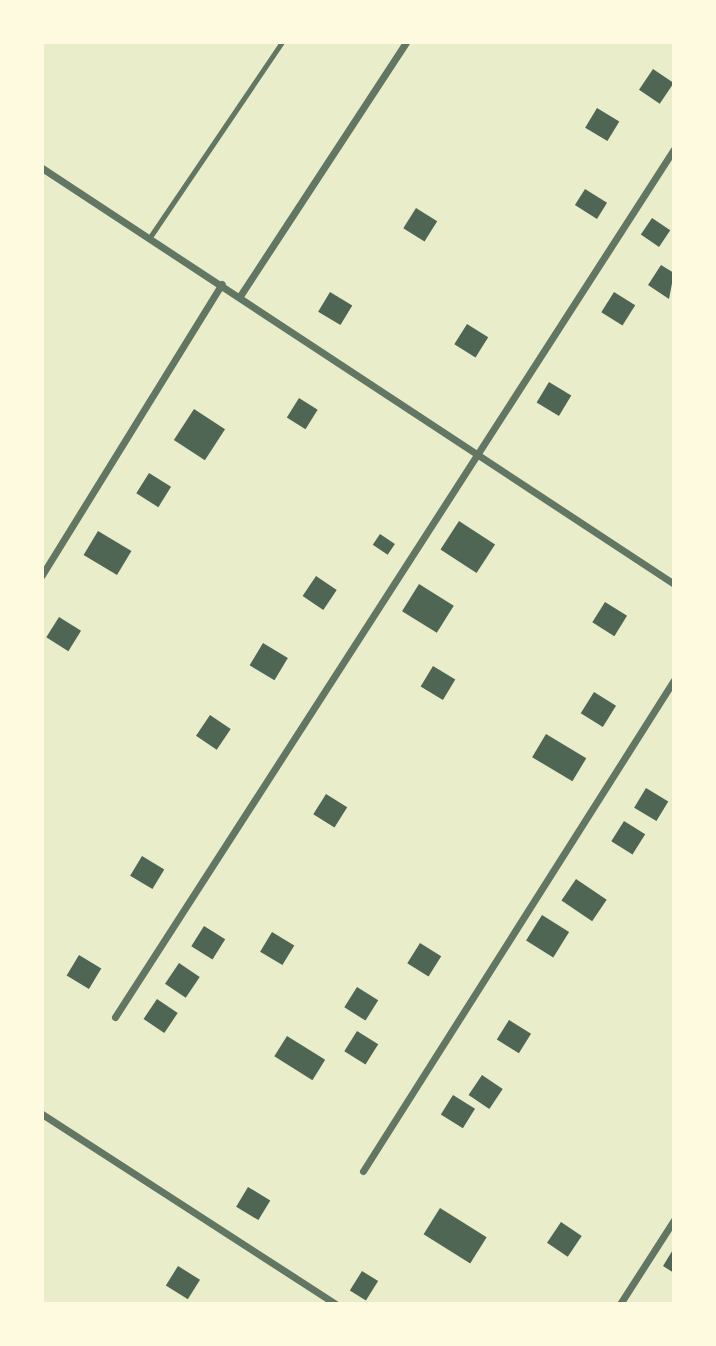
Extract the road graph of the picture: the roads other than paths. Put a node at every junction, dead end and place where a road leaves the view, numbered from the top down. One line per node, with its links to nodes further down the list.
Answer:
1 (282, 42): 5 (lane)
2 (406, 42): 7 (street)
3 (674, 149): 8 (street)
4 (42, 168): 5 (street)
5 (150, 237): 6 (street)
6 (222, 284): 7 (street); 9 (street)
7 (240, 296): 8 (street)
8 (474, 454): 10 (street); 12 (street)
9 (42, 575)
10 (674, 584)
11 (674, 680): 14 (street)
12 (115, 1017)
13 (42, 1114): 17 (street)
14 (363, 1171)
15 (674, 1220): 16 (street)
16 (620, 1303)
17 (336, 1304)

